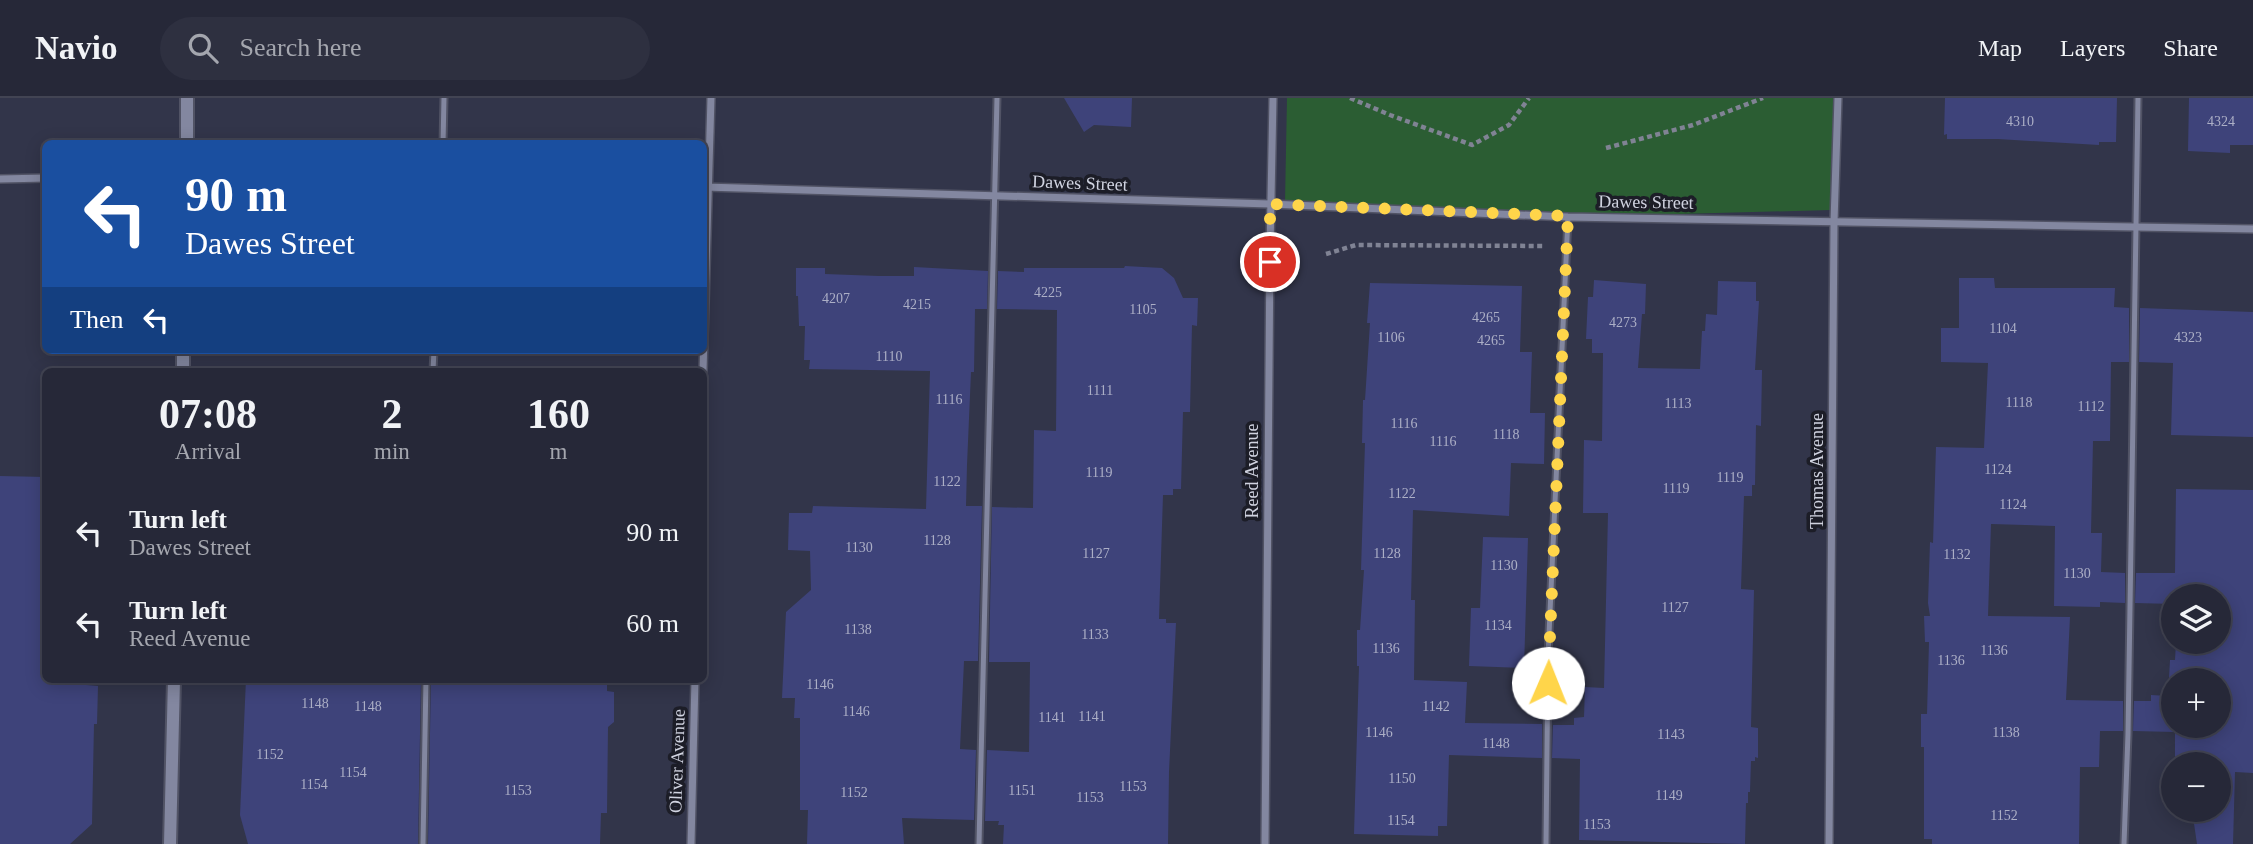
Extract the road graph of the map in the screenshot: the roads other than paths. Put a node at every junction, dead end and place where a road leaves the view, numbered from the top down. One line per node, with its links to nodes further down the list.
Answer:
1 (187, 98): 8 (street)
2 (444, 98): 9 (lane)
3 (711, 98): 10 (street)
4 (997, 98): 14 (lane)
5 (1273, 98): 15 (street, Reed Avenue)
6 (1838, 98): 17 (street, Thomas Avenue)
7 (2138, 98): 18 (lane)
8 (187, 140)
9 (443, 140)
10 (707, 169)
11 (42, 178): 12 (street)
12 (0, 179)
13 (707, 187): 14 (street, Dawes Street)
14 (996, 196): 15 (street, Dawes Street); 26 (lane)
15 (1270, 204): 16 (street, Dawes Street); 27 (street, Reed Avenue)
16 (1568, 216): 17 (street, Dawes Street); 28 (lane)
17 (1834, 222): 18 (street, Dawes Street); 29 (street, Thomas Avenue)
18 (2136, 226): 19 (street, Dawes Street); 30 (lane)
19 (2253, 229)
20 (174, 683): 23 (street)
21 (426, 683): 24 (lane)
22 (695, 683): 25 (street, Oliver Avenue)
23 (170, 844)
24 (423, 844)
25 (691, 844)
26 (979, 844)
27 (1265, 844)
28 (1546, 844)
29 (1829, 844)
30 (2124, 844)

